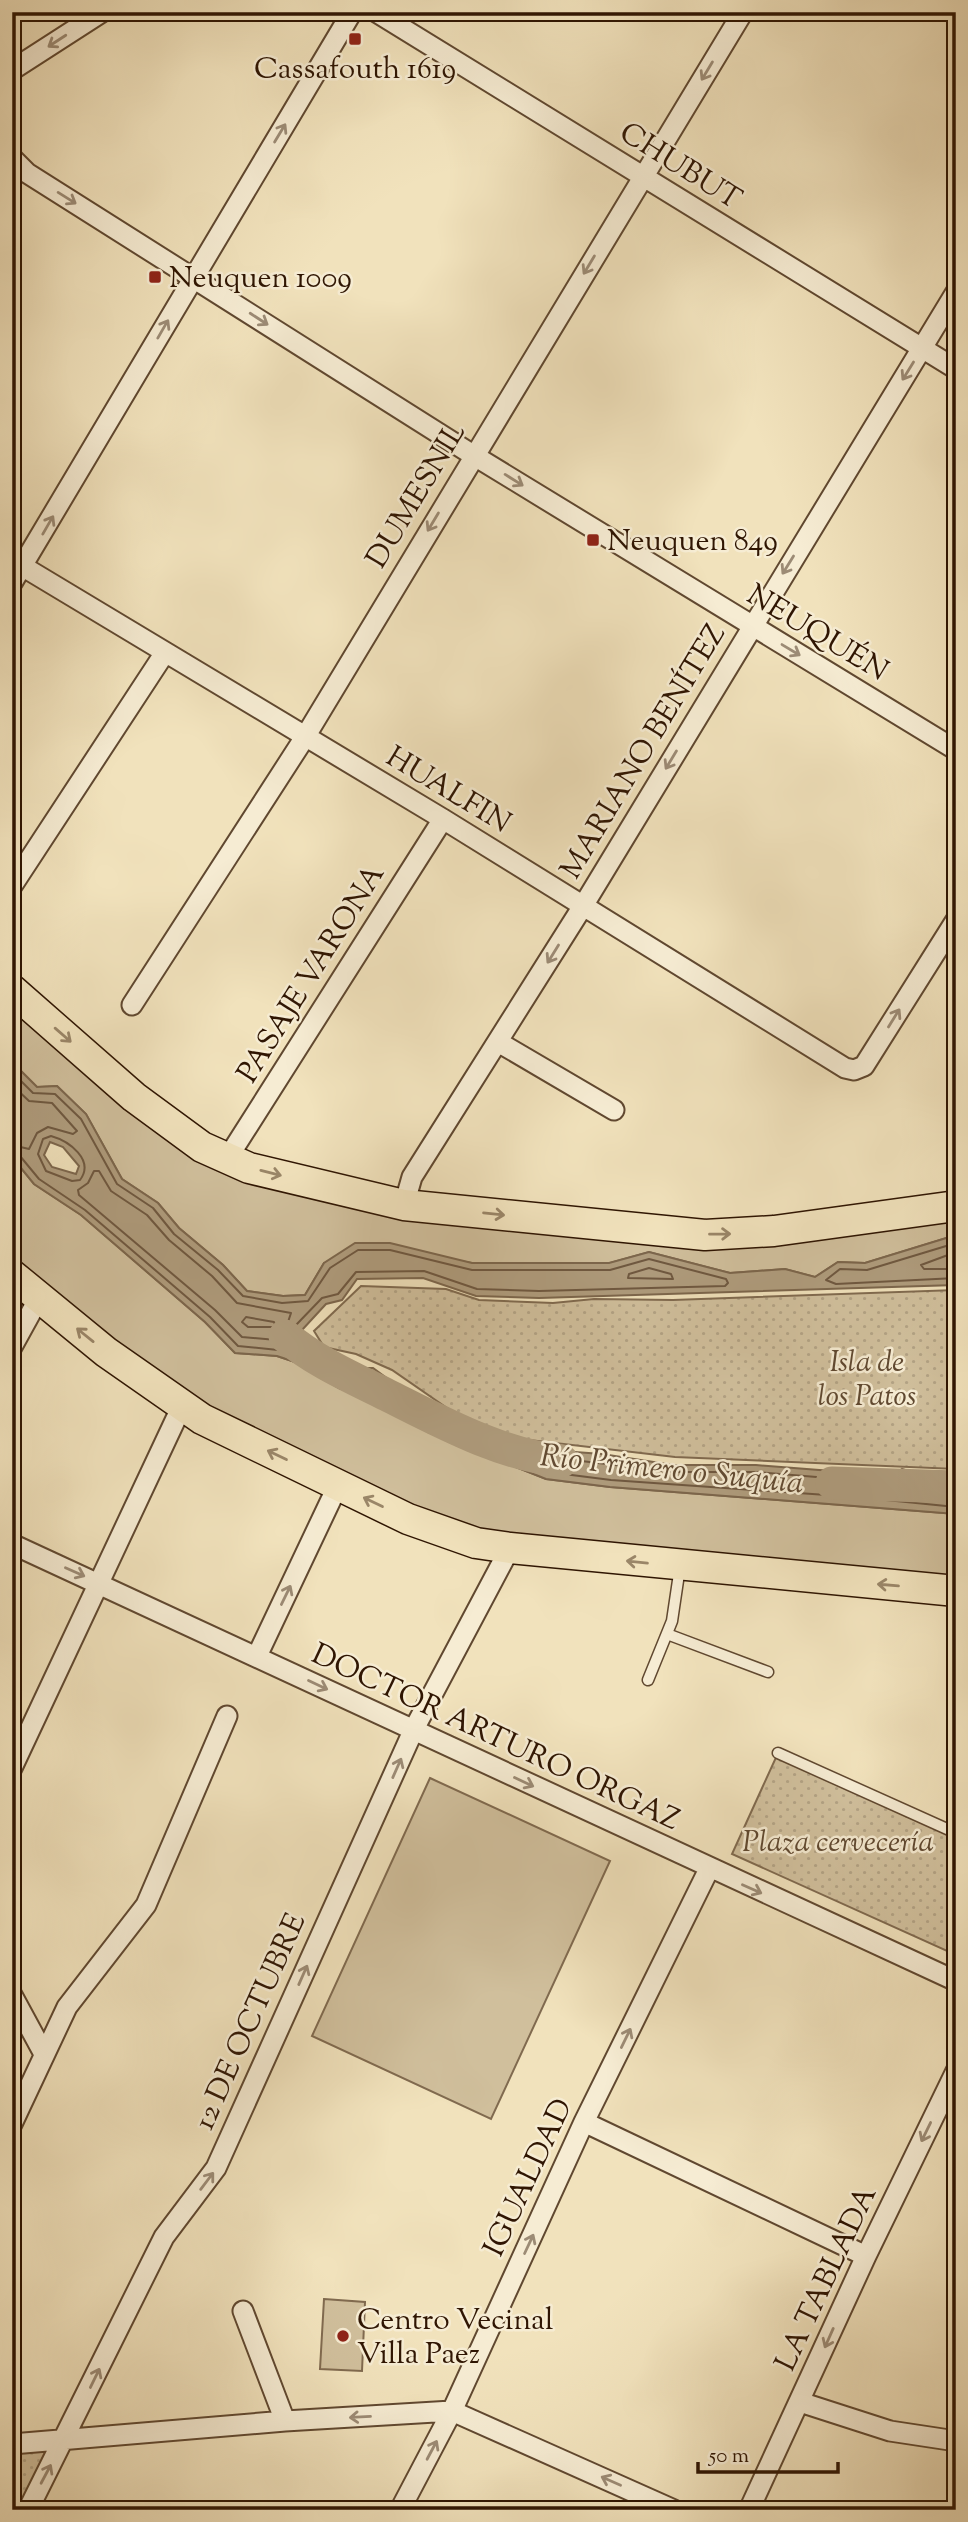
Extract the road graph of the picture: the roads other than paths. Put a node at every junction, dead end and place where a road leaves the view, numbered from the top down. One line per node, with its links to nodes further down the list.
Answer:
1 (102, 12): 5 (street, one-way to 5)
2 (352, 12): 8 (street, one-way to 2)
3 (376, 12): 7 (street, CHUBUT)
4 (743, 12): 7 (street, DUMESNIL, one-way to 7)
5 (12, 70)
6 (12, 158): 8 (street, NEUQUÉN, one-way to 8)
7 (643, 176): 10 (street, CHUBUT); 12 (street, DUMESNIL, one-way to 12)
8 (193, 277): 12 (street, NEUQUÉN, one-way to 12); 13 (street, one-way to 8)
9 (956, 292): 10 (street, MARIANO BENÍTEZ)
10 (922, 348): 11 (street, CHUBUT); 14 (street, MARIANO BENÍTEZ, one-way to 14)
11 (956, 369)
12 (473, 455): 14 (street, NEUQUÉN, one-way to 14); 16 (street, DUMESNIL, one-way to 16)
13 (16, 570): 15 (street, HUALFIN)
14 (751, 626): 17 (street, NEUQUÉN, one-way to 17); 20 (street, MARIANO BENÍTEZ, one-way to 20)
15 (164, 654): 16 (street, HUALFIN); 19 (street)
16 (305, 737): 18 (street, HUALFIN); 23 (street, DUMESNIL)
17 (956, 750)
18 (443, 819): 20 (street, HUALFIN); 26 (street, PASAJE VARONA)
19 (12, 886)
20 (583, 906): 21 (street, HUALFIN, one-way to 21); 24 (street, MARIANO BENÍTEZ, one-way to 24)
21 (956, 920)
22 (12, 990): 26 (main road, one-way to 26)
23 (132, 1005)
24 (498, 1042): 25 (street); 27 (street, MARIANO BENÍTEZ)
25 (614, 1110)
26 (228, 1159): 27 (main road, one-way to 27)
27 (404, 1205): 28 (main road, one-way to 28)
28 (956, 1206)
29 (12, 1275): 30 (main road)
30 (39, 1298): 31 (street); 32 (main road, one-way to 30)
31 (12, 1347)
32 (181, 1408): 33 (main road, one-way to 32); 37 (street)
33 (338, 1485): 35 (main road, one-way to 33); 40 (street, one-way to 33)
34 (12, 1544): 37 (street, DOCTOR ARTURO ORGAZ, one-way to 37)
35 (510, 1548): 36 (main road, one-way to 35); 44 (street, 12 DE OCTUBRE)
36 (680, 1566): 38 (main road, one-way to 36); 39 (lane)
37 (100, 1583): 40 (street, DOCTOR ARTURO ORGAZ); 46 (street)
38 (956, 1591)
39 (667, 1634): 41 (lane); 42 (lane)
40 (257, 1656): 44 (street, DOCTOR ARTURO ORGAZ, one-way to 44)
41 (768, 1672)
42 (648, 1680)
43 (227, 1716): 51 (street)
44 (414, 1730): 48 (street, DOCTOR ARTURO ORGAZ, one-way to 48); 60 (street, 12 DE OCTUBRE, one-way to 44)
45 (778, 1753): 47 (lane)
46 (12, 1768)
47 (956, 1833)
48 (709, 1869): 49 (street, DOCTOR ARTURO ORGAZ, one-way to 49); 53 (street, IGUALDAD, one-way to 48)
49 (956, 1981)
50 (12, 1994): 51 (street)
51 (44, 2054): 54 (street)
52 (956, 2071): 55 (street, LA TABLADA, one-way to 55)
53 (584, 2122): 55 (street); 58 (street, IGUALDAD, one-way to 53)
54 (12, 2124)
55 (866, 2256): 57 (street, LA TABLADA, one-way to 57)
56 (243, 2311): 59 (street)
57 (800, 2402): 61 (street); 66 (street, LA TABLADA)
58 (452, 2411): 59 (street, one-way to 59); 64 (street, IGUALDAD, one-way to 58); 65 (street, one-way to 58)
59 (285, 2421): 60 (street)
60 (65, 2439): 62 (street); 63 (street, 12 DE OCTUBRE, one-way to 60)
61 (956, 2441)
62 (12, 2444)
63 (28, 2510)
64 (400, 2510)
65 (674, 2510)
66 (748, 2510)

